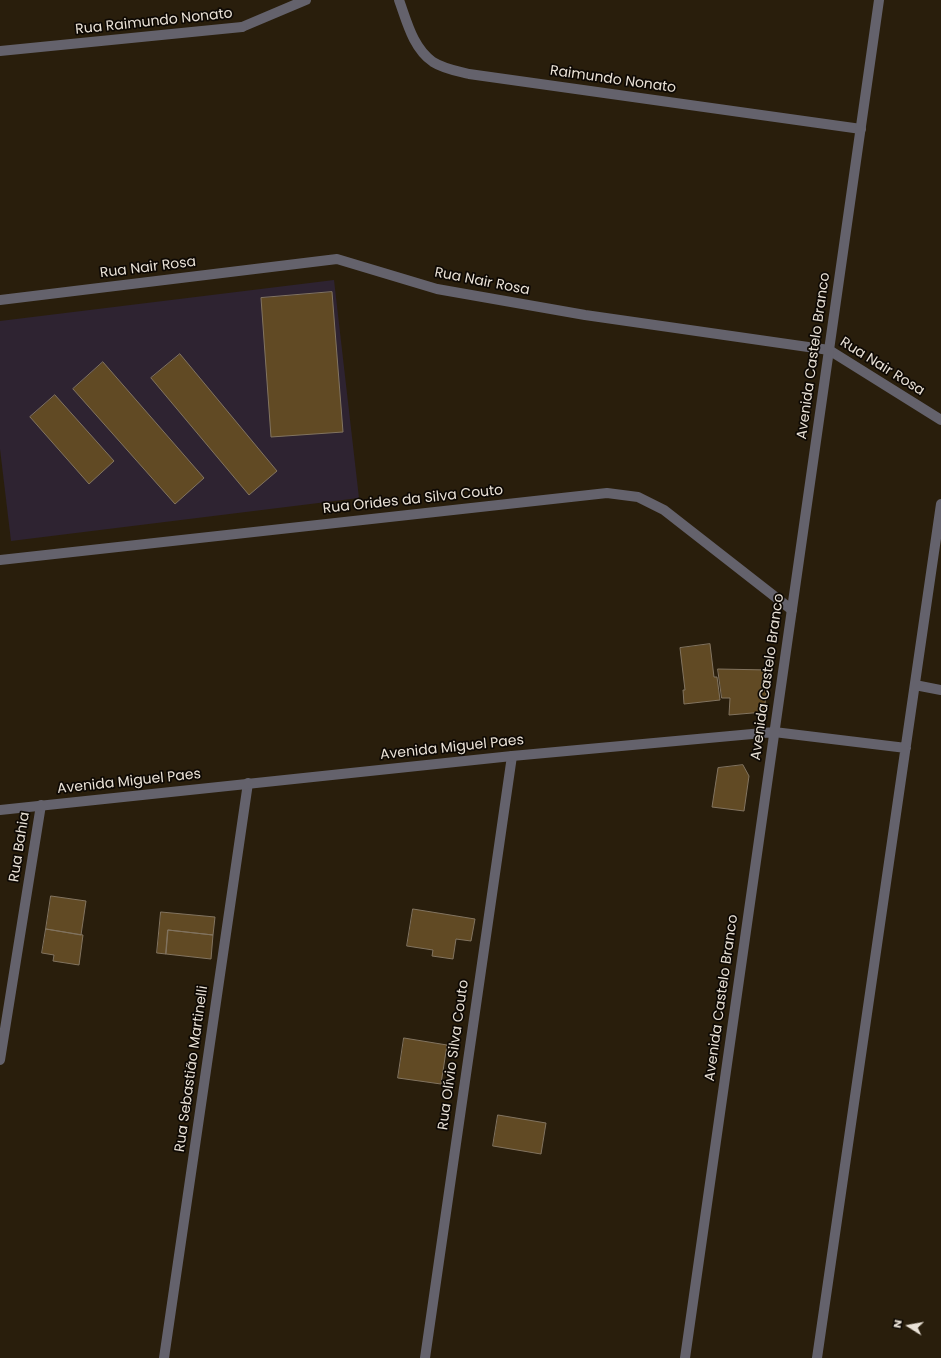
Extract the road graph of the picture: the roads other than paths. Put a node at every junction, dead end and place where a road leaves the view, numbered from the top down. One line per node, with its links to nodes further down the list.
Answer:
1 (306, 0): 4 (street, Rua Raimundo Nonato)
2 (399, 0): 5 (street, Raimundo Nonato)
3 (879, 0): 5 (street, Avenida Castelo Branco)
4 (0, 51)
5 (861, 129): 7 (street, Avenida Castelo Branco)
6 (0, 300): 7 (street, Rua Nair Rosa)
7 (829, 350): 8 (street, Rua Nair Rosa); 11 (street, Avenida Castelo Branco)
8 (941, 420)
9 (941, 504): 12 (street)
10 (0, 560): 11 (street, Rua Orides da Silva Couto)
11 (792, 610): 14 (street, Avenida Castelo Branco)
12 (915, 685): 13 (street); 15 (street)
13 (941, 690)
14 (774, 732): 15 (street, Avenida Miguel Paes); 16 (street, Avenida Miguel Paes); 23 (street, Avenida Castelo Branco)
15 (906, 748): 24 (street)
16 (512, 756): 17 (street, Avenida Miguel Paes); 22 (street, Rua Olívio Silva Couto)
17 (248, 783): 18 (street, Avenida Miguel Paes); 21 (street, Rua Sebastião Martinelli)
18 (41, 805): 19 (street, Avenida Miguel Paes); 20 (street, Rua Bahia)
19 (0, 810)
20 (0, 1060)
21 (164, 1358)
22 (425, 1358)
23 (685, 1358)
24 (817, 1358)

